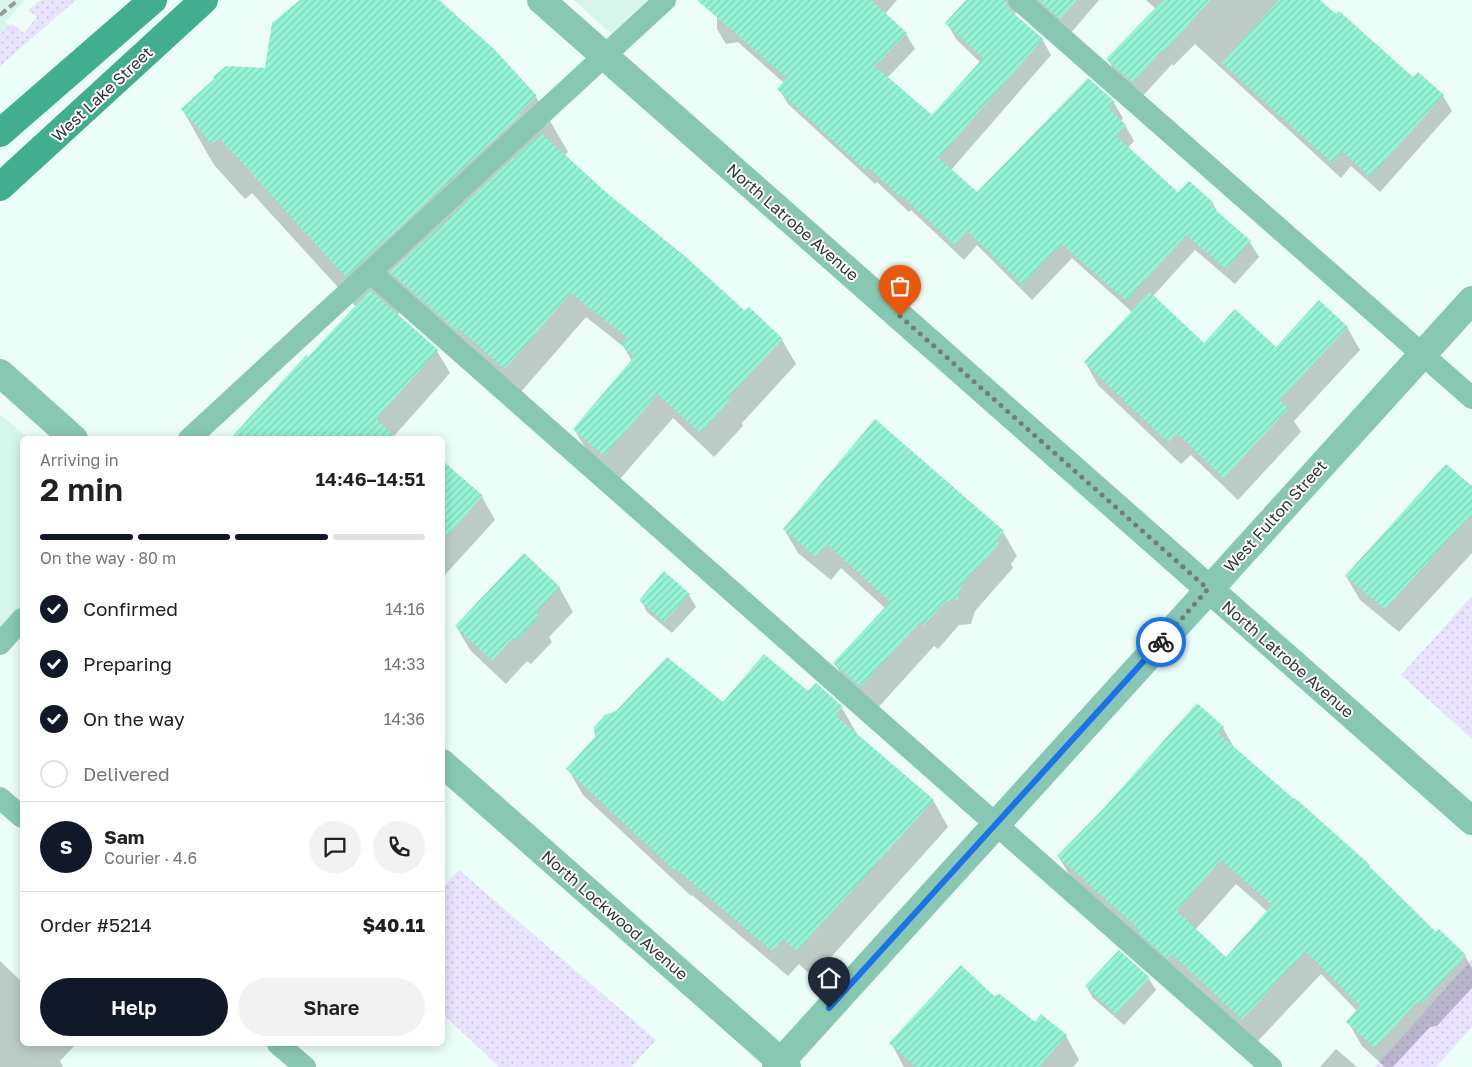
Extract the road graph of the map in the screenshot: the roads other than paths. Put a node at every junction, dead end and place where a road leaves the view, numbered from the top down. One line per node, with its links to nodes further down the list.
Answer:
1 (152, 0): 7 (main road)
2 (204, 0): 8 (main road, West Lake Street)
3 (541, 0): 6 (street, North Latrobe Avenue)
4 (664, 0): 6 (lane)
5 (1019, 0): 11 (lane)
6 (605, 56): 9 (lane); 16 (street, North Latrobe Avenue)
7 (0, 133)
8 (0, 187)
9 (370, 272): 15 (lane); 23 (lane)
10 (1472, 300): 11 (street, West Fulton Street)
11 (1423, 354): 13 (lane); 16 (street, West Fulton Street)
12 (0, 373): 14 (street)
13 (1472, 398)
14 (71, 436)
15 (192, 436)
16 (1208, 589): 22 (street, North Latrobe Avenue); 23 (street, West Fulton Street)
17 (20, 621): 18 (lane)
18 (0, 644)
19 (445, 767): 25 (street, North Lockwood Avenue)
20 (0, 798): 21 (lane)
21 (20, 816)
22 (1472, 821)
23 (996, 824): 25 (street, West Fulton Street); 27 (lane)
24 (280, 1046): 26 (lane)
25 (781, 1065)
26 (305, 1067)
27 (1271, 1067)

